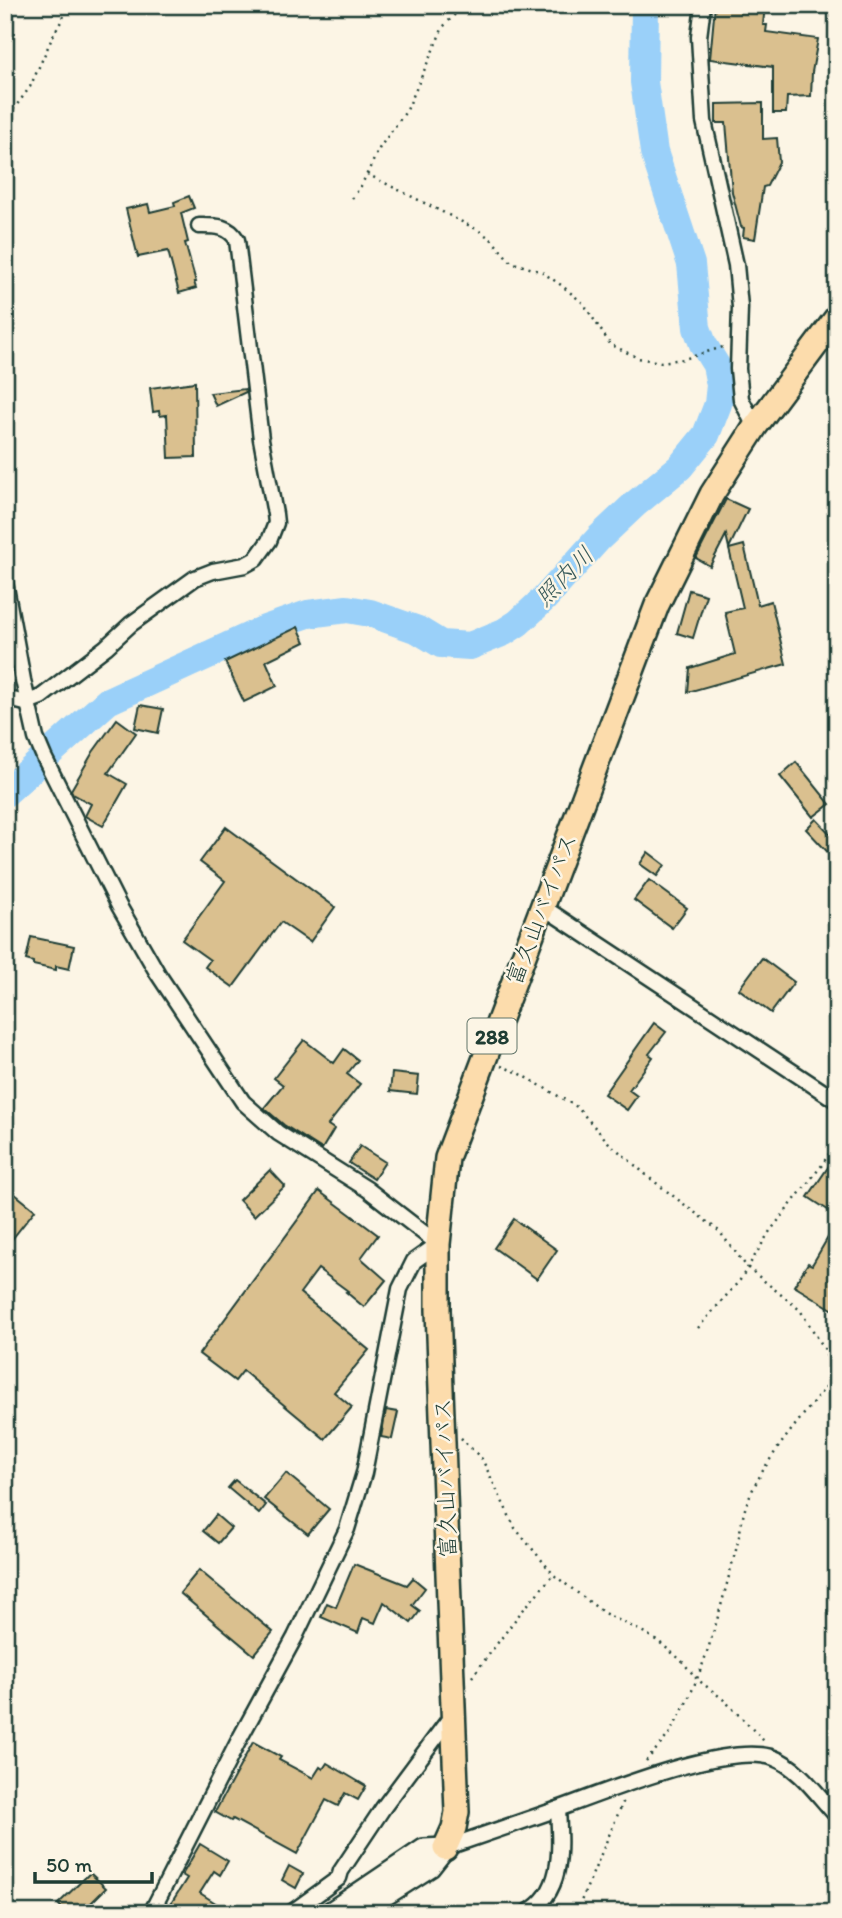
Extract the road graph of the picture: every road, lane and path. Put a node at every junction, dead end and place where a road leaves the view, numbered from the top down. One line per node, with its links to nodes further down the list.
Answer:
1 (70, 5): 4 (path)
2 (492, 5): 5 (path)
3 (703, 5): 10 (street)
4 (5, 121)
5 (368, 174): 6 (path); 9 (path)
6 (352, 198)
7 (199, 226): 13 (street)
8 (837, 317): 10 (highway, 富久山バイパス / 288)
9 (728, 346)
10 (755, 427): 14 (highway, 富久山バイパス / 288)
11 (5, 582): 13 (street)
12 (5, 698): 13 (street)
13 (28, 702): 18 (street)
14 (543, 907): 15 (highway, 富久山バイパス / 288); 16 (street)
15 (483, 1059): 18 (highway, 富久山バイパス / 288); 19 (path)
16 (837, 1101)
17 (837, 1141): 19 (path)
18 (438, 1244): 23 (highway, 富久山バイパス / 288); 33 (street)
19 (747, 1267): 20 (path); 22 (path)
20 (698, 1328)
21 (837, 1373): 22 (path)
22 (833, 1377): 25 (path)
23 (443, 1430): 24 (path); 26 (highway, 富久山バイパス / 288)
24 (554, 1575): 25 (path); 26 (path)
25 (697, 1679): 27 (path); 28 (path)
26 (453, 1707): 31 (highway, 富久山バイパス / 288); 34 (street)
27 (777, 1760): 28 (street); 30 (street)
28 (633, 1781): 29 (street); 38 (path)
29 (558, 1809): 31 (street); 37 (street)
30 (837, 1816)
31 (433, 1854): 35 (main road); 36 (main road)
32 (753, 1905): 39 (path)
33 (151, 1913)
34 (291, 1913)
35 (329, 1913)
36 (358, 1913)
37 (526, 1913)
38 (576, 1913)
39 (760, 1913)

